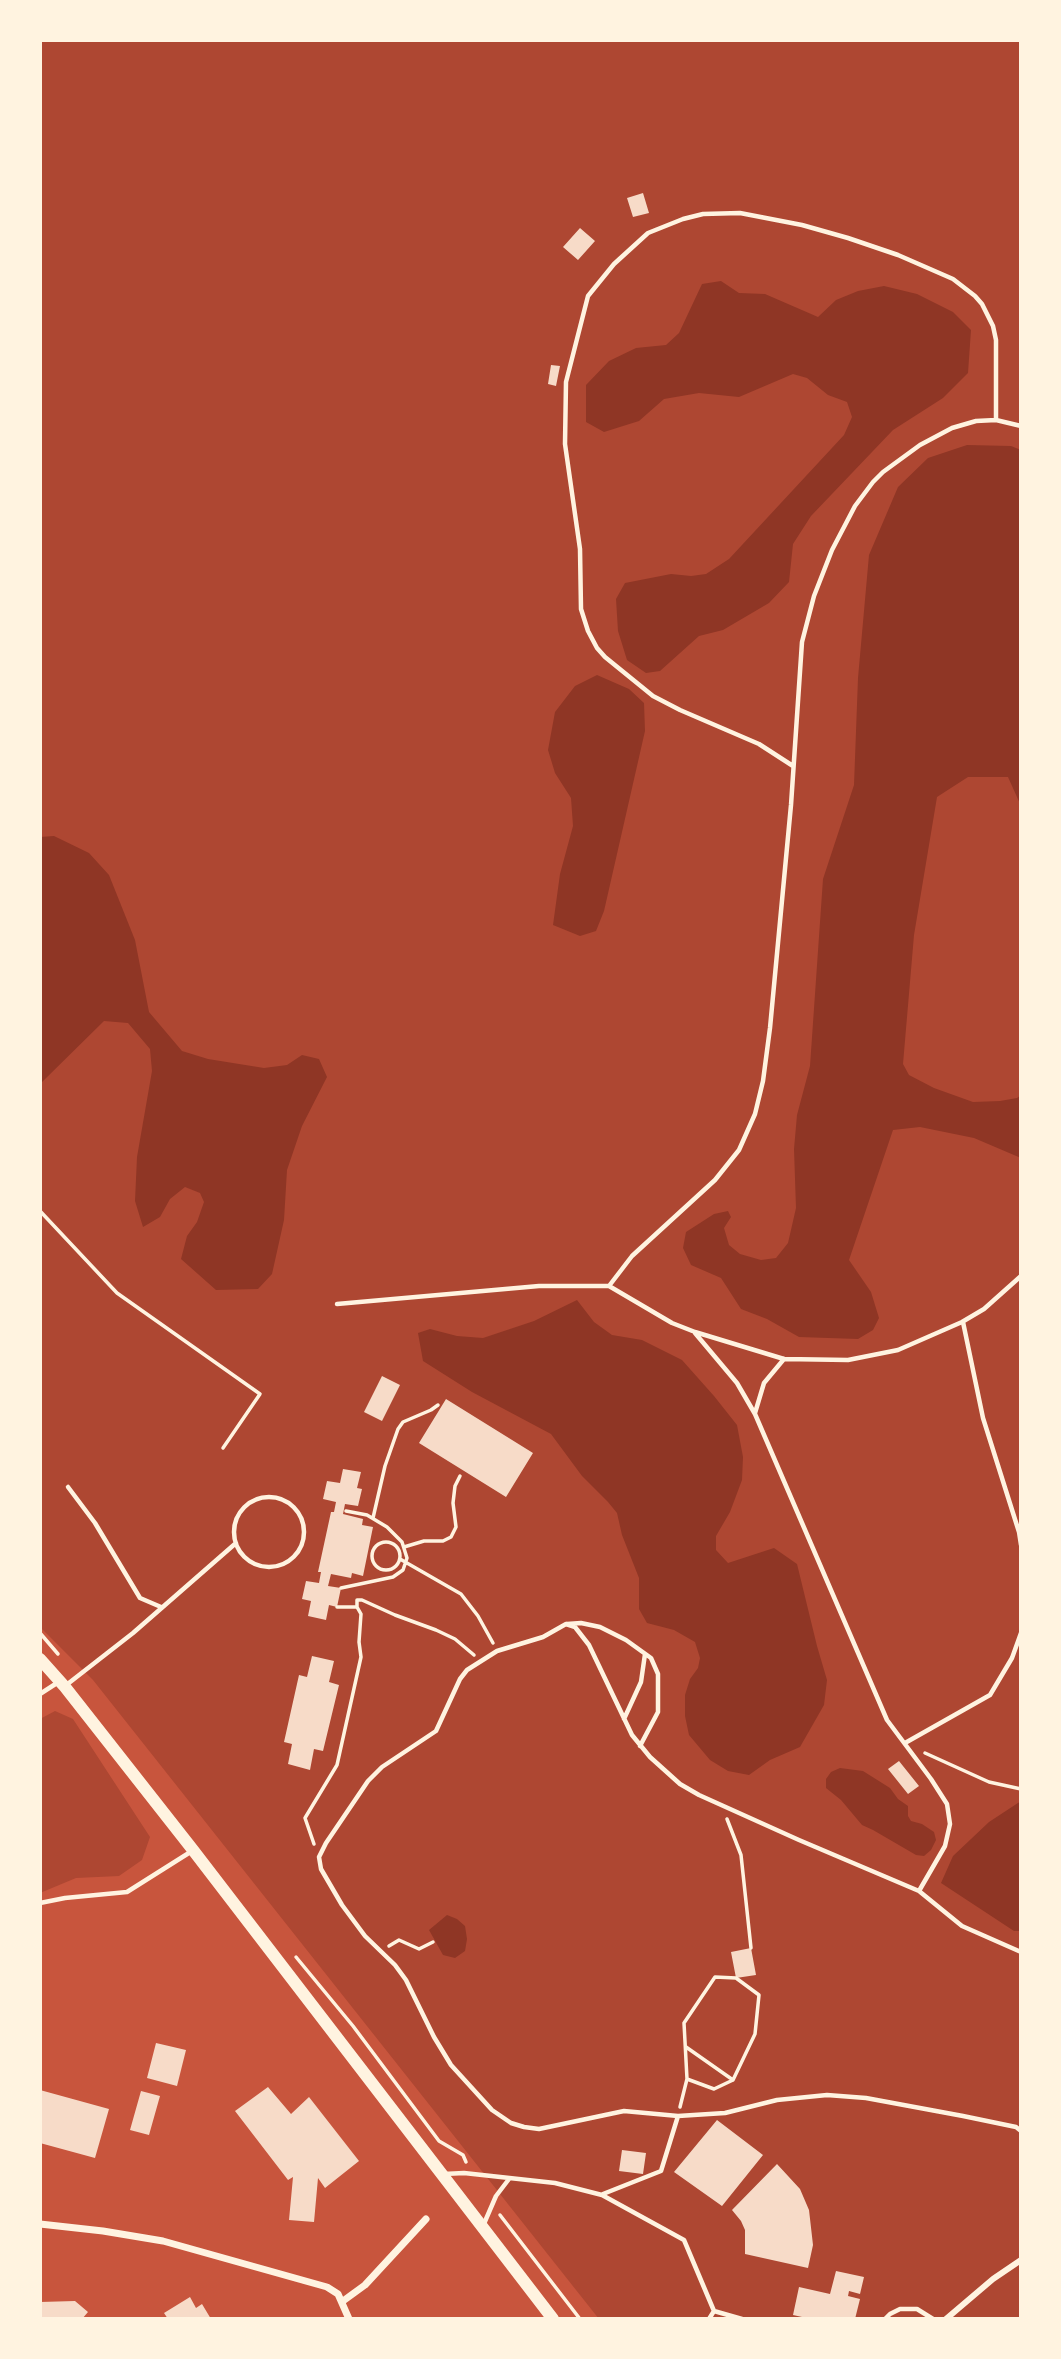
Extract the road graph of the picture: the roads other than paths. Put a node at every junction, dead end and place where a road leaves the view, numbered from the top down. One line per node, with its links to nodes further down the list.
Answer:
1 (996, 420): 2 (lane); 3 (lane); 3 (lane)
2 (1021, 426)
3 (793, 766): 5 (lane)
4 (1021, 1276): 7 (lane)
5 (608, 1286): 6 (lane); 8 (lane)
6 (337, 1304)
7 (962, 1322): 9 (lane); 13 (lane)
8 (695, 1332): 9 (lane); 10 (lane)
9 (784, 1359): 10 (lane)
10 (755, 1414): 22 (lane)
11 (68, 1487): 14 (lane)
12 (236, 1543): 12 (lane); 14 (lane)
13 (1021, 1545)
14 (161, 1607): 19 (lane)
15 (566, 1624): 17 (lane); 21 (lane); 28 (lane)
16 (1021, 1633): 22 (lane)
17 (645, 1654): 21 (lane); 23 (lane)
18 (40, 1659): 19 (main road)
19 (62, 1684): 20 (lane); 24 (main road)
20 (40, 1694)
21 (623, 1719): 23 (lane)
22 (905, 1743): 25 (lane)
23 (640, 1746): 25 (lane)
24 (193, 1850): 26 (lane); 30 (main road)
25 (919, 1891): 27 (lane)
26 (40, 1903)
27 (1021, 1952)
28 (678, 2116): 29 (lane); 32 (lane)
29 (1021, 2131)
30 (441, 2174): 31 (lane); 35 (main road)
31 (510, 2178): 32 (lane); 35 (lane)
32 (602, 2195): 38 (lane)
33 (426, 2219): 37 (street)
34 (40, 2224): 37 (street)
35 (483, 2227): 40 (main road)
36 (1021, 2260): 45 (street)
37 (343, 2301): 39 (street)
38 (715, 2311): 41 (lane); 42 (lane)
39 (349, 2319)
40 (553, 2319)
41 (709, 2319)
42 (742, 2319)
43 (885, 2319): 44 (lane)
44 (933, 2319)
45 (946, 2319)

